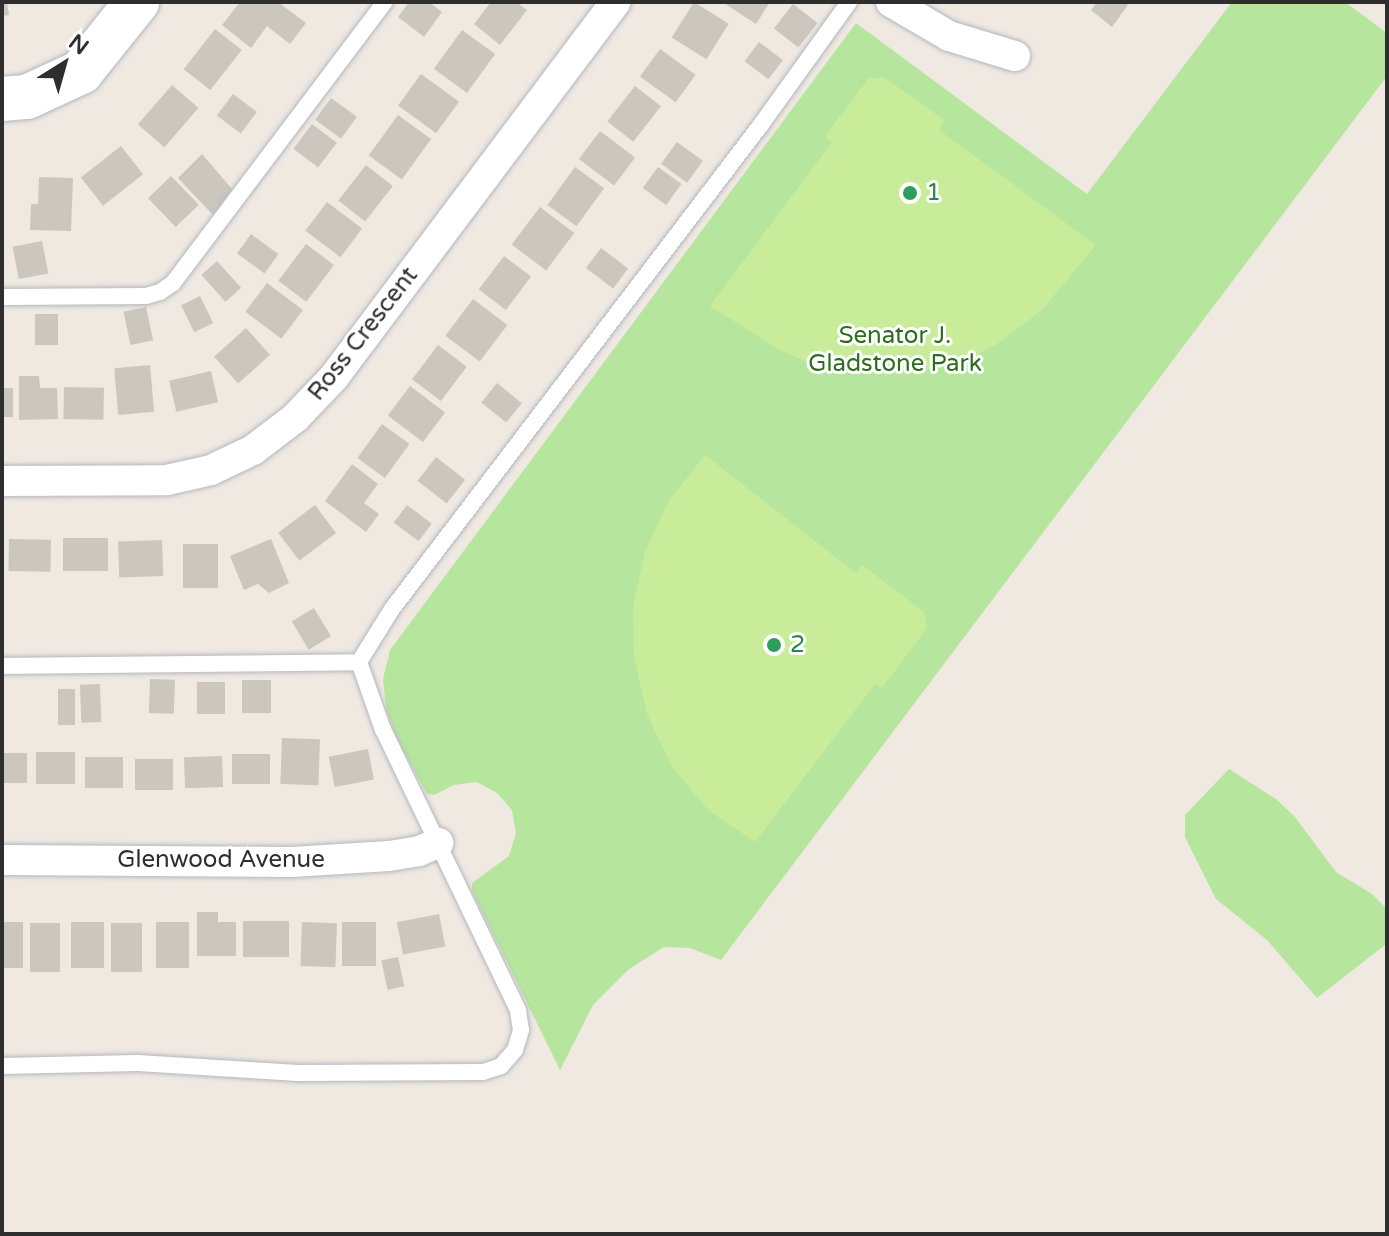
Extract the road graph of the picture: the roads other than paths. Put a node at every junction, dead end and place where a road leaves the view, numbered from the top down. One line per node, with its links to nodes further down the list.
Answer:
1 (137, 2): 7 (street)
2 (385, 2): 8 (lane)
3 (616, 2): 9 (street, Ross Crescent)
4 (849, 2): 10 (lane)
5 (891, 2): 6 (street)
6 (1015, 56)
7 (2, 99)
8 (2, 297)
9 (2, 481)
10 (359, 662): 11 (lane); 12 (lane)
11 (2, 666)
12 (438, 843): 13 (street, Glenwood Avenue); 14 (lane)
13 (2, 860)
14 (2, 1066)

